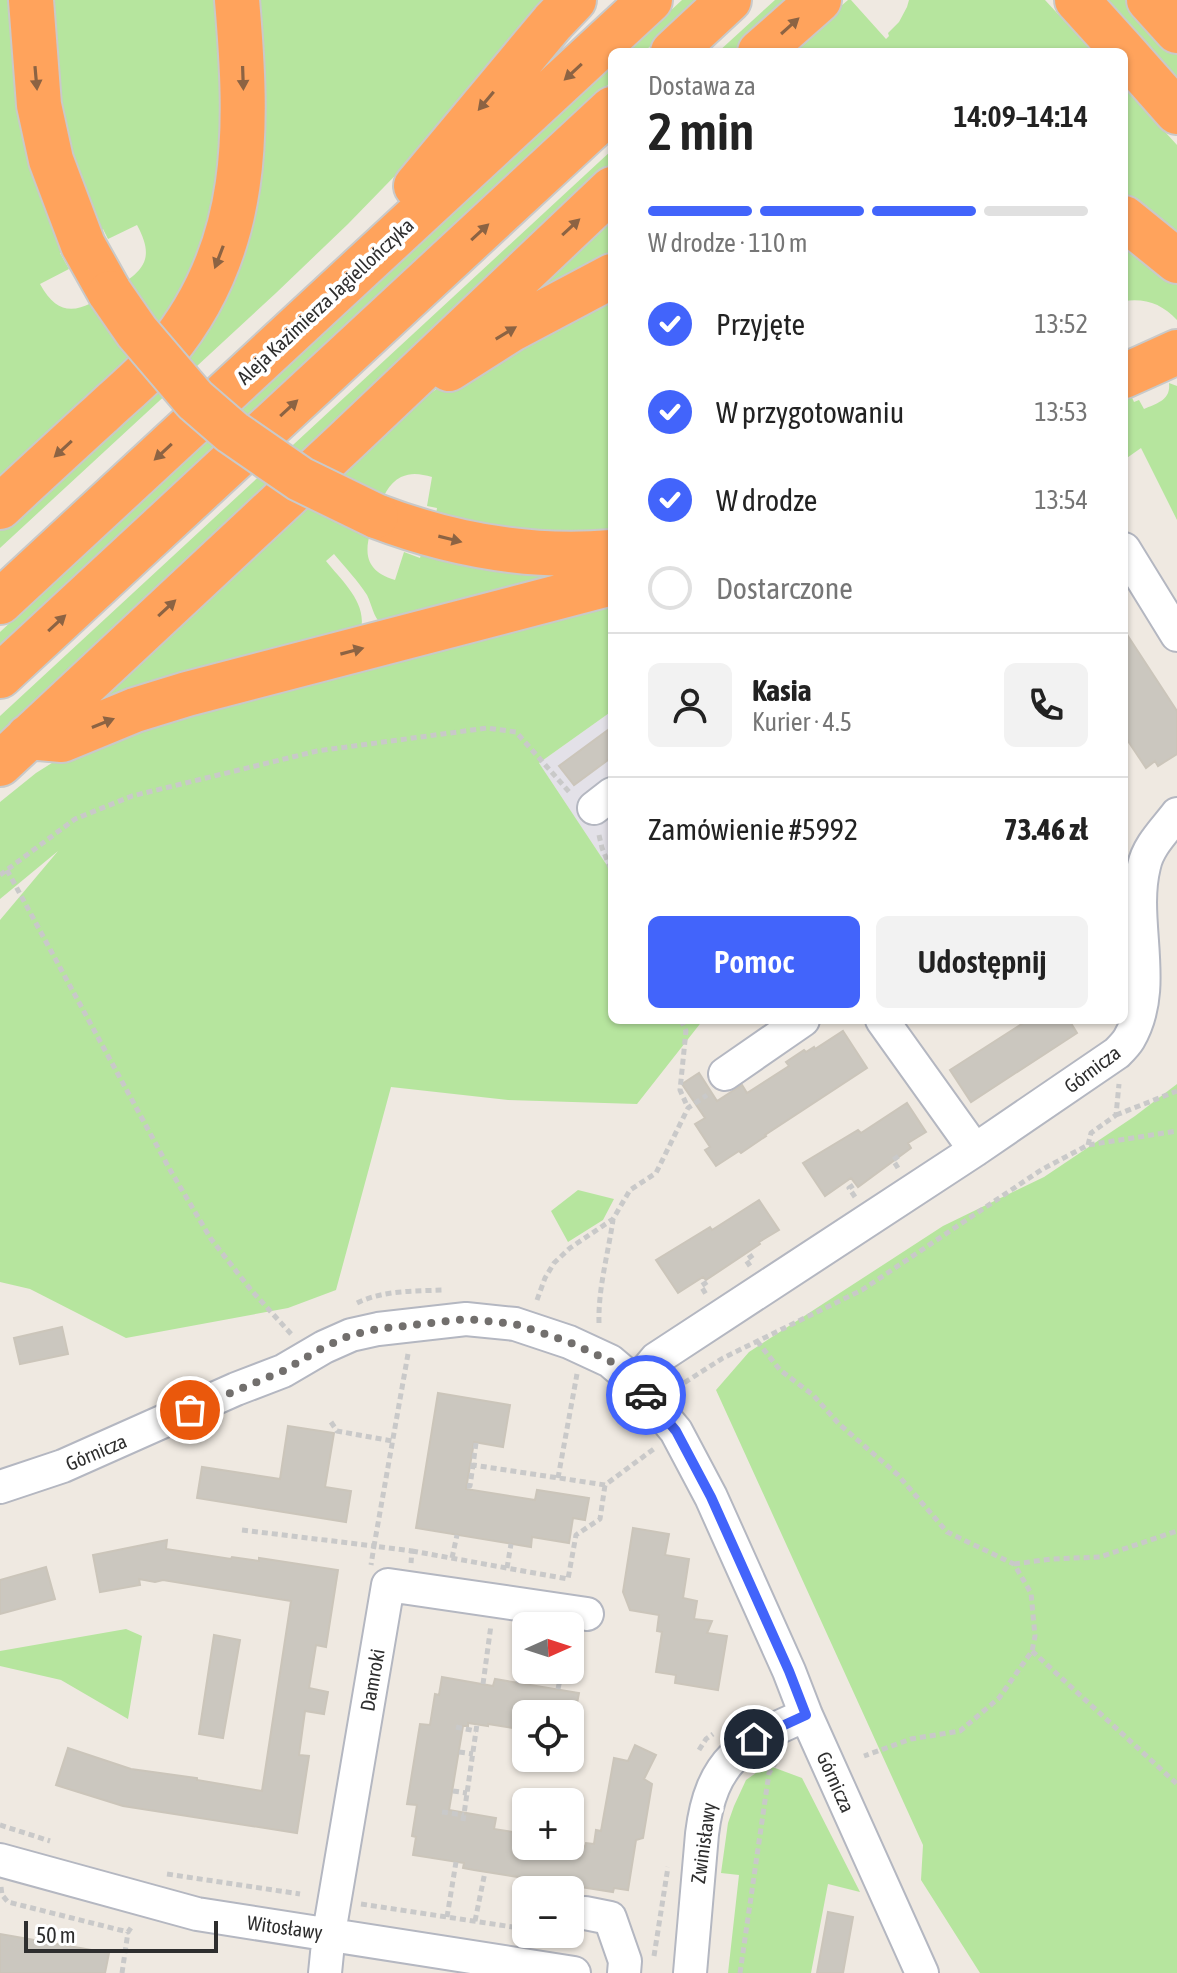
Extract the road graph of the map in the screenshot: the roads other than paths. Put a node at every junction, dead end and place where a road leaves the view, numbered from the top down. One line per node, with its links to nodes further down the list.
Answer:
1 (31, 0): 25 (highway, one-way to 25, bridge)
2 (237, 0): 24 (highway, one-way to 24)
3 (574, 0): 20 (highway, one-way to 20)
4 (650, 0): 20 (highway, Aleja Kazimierza Jagiellończyka, one-way to 20)
5 (729, 0): 10 (highway)
6 (819, 0): 11 (highway, one-way to 6)
7 (1077, 0): 12 (highway)
8 (1149, 0): 9 (highway)
9 (1177, 31)
10 (677, 48)
11 (765, 48)
12 (1120, 48)
13 (1128, 57): 14 (highway)
14 (1177, 112)
15 (608, 113): 30 (highway, one-way to 15)
16 (608, 193): 23 (highway, one-way to 16)
17 (1128, 221): 18 (highway)
18 (1177, 261)
19 (608, 278): 23 (highway, one-way to 19)
20 (302, 323): 28 (highway, Aleja Kazimierza Jagiellończyka, one-way to 28)
21 (1177, 352): 22 (highway)
22 (1128, 374)
23 (412, 376): 31 (highway, one-way to 23)
24 (0, 507)
25 (608, 552)
26 (1128, 555): 29 (street)
27 (608, 584): 31 (highway, one-way to 27)
28 (0, 602)
29 (1177, 635)
30 (0, 676)
31 (14, 751)
32 (1177, 814): 33 (street, Górnicza)
33 (1134, 856): 37 (street, Górnicza)
34 (797, 1024): 36 (street)
35 (885, 1024): 37 (street)
36 (725, 1074)
37 (975, 1150): 38 (street, Górnicza)
38 (646, 1371): 39 (street, Górnicza); 41 (street, Górnicza)
39 (0, 1487)
40 (587, 1614): 44 (street, Damroki)
41 (806, 1715): 48 (street, Zwinisławy); 49 (street, Górnicza)
42 (0, 1860): 44 (street, Witosławy)
43 (585, 1913): 45 (street)
44 (329, 1933): 46 (street, Damroki); 47 (street, Witosławy)
45 (638, 1969)
46 (325, 1973)
47 (574, 1973)
48 (690, 1973)
49 (922, 1973)

